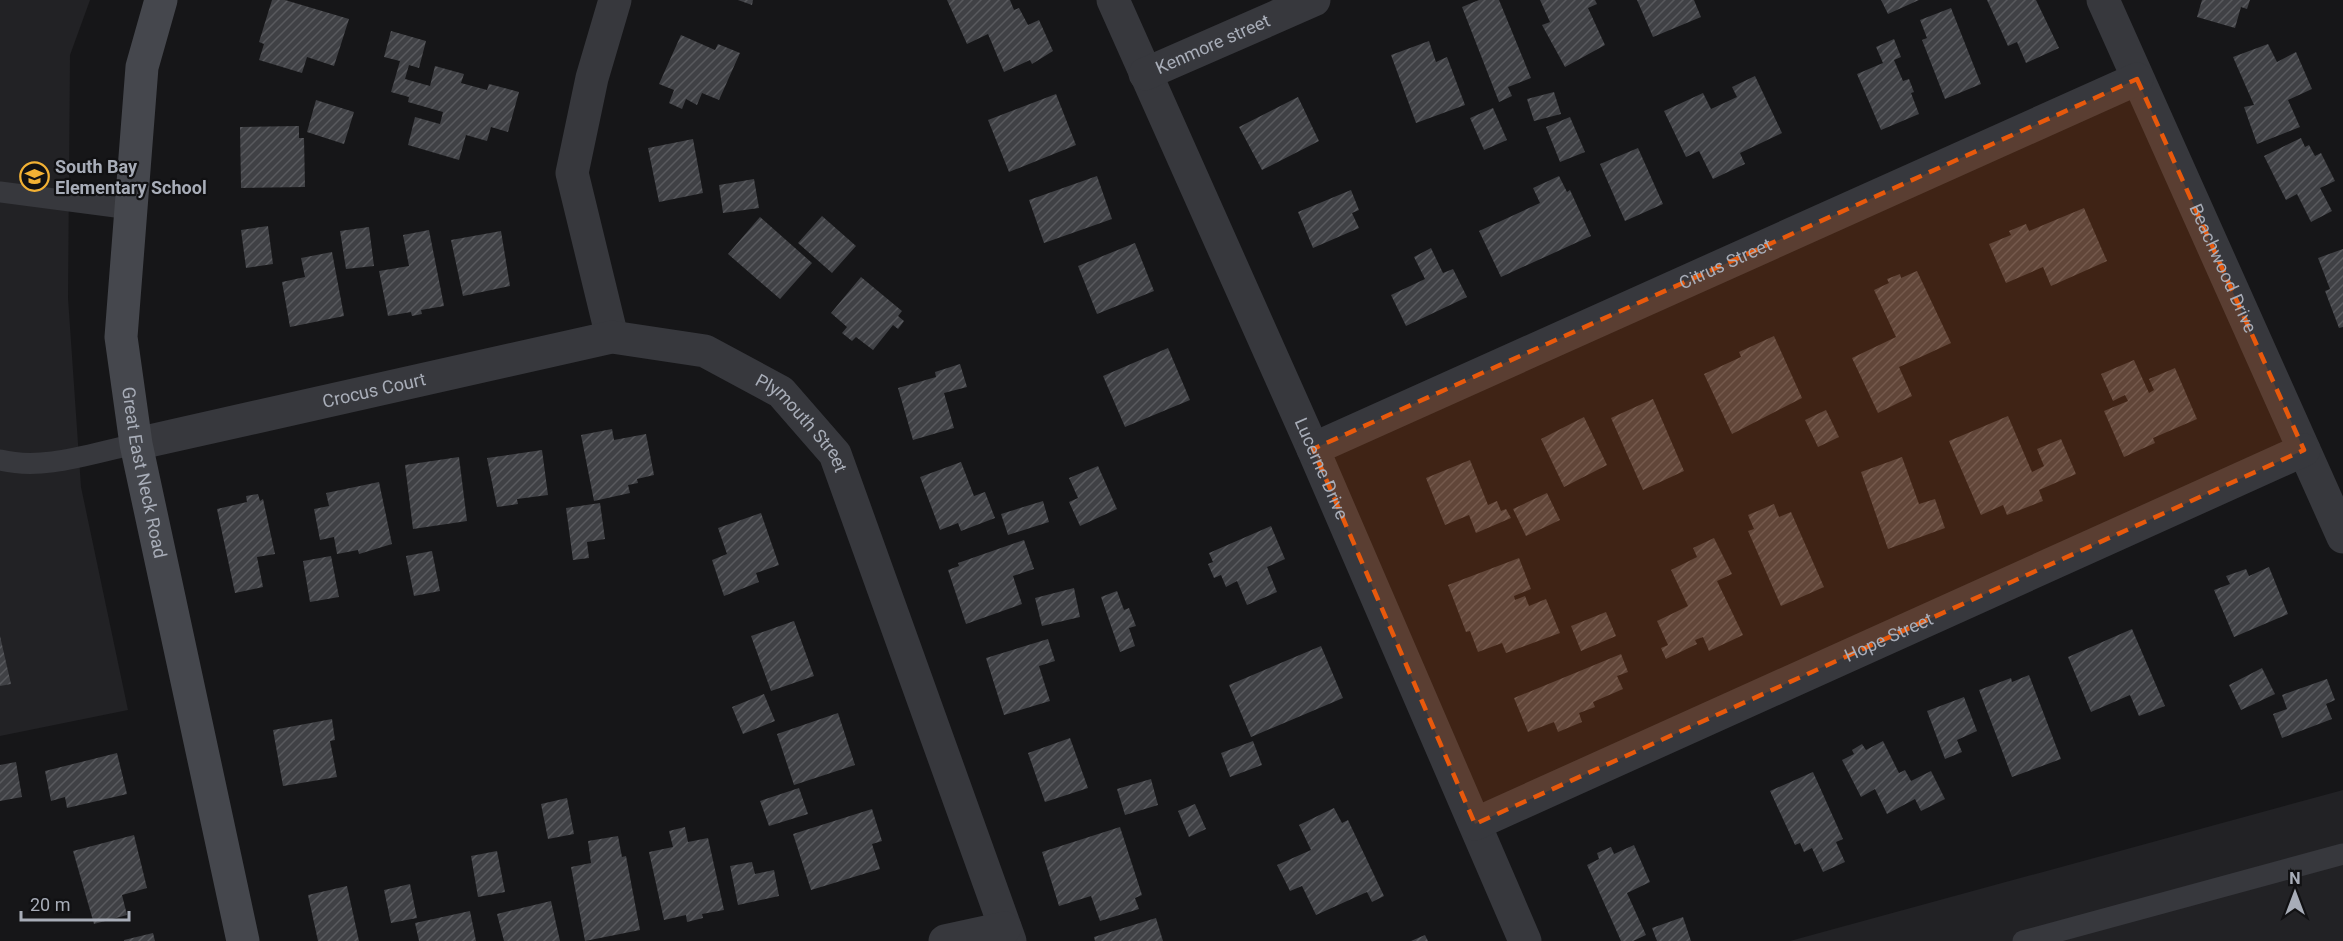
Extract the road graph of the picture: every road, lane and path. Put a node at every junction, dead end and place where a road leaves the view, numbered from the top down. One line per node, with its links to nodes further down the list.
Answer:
1 (161, 0): 9 (main road, Great East Neck Road)
2 (615, 0): 10 (street)
3 (1113, 0): 6 (street, Lucerne Drive)
4 (1314, 0): 6 (street, Kenmore street)
5 (2103, 0): 7 (street, Beachwood Drive)
6 (1145, 74): 12 (street, Lucerne Drive)
7 (2137, 79): 12 (street, Citrus Street); 13 (street, Beachwood Drive)
8 (0, 192): 9 (lane)
9 (131, 209): 11 (main road, Great East Neck Road)
10 (612, 337): 11 (street, Crocus Court); 18 (street, Plymouth Street)
11 (136, 444): 14 (lane); 19 (main road, Great East Neck Road)
12 (1313, 449): 16 (street, Lucerne Drive)
13 (2304, 450): 15 (street, Beachwood Drive); 16 (street, Hope Street)
14 (0, 460)
15 (2343, 537)
16 (1476, 824): 21 (street, Lucerne Drive)
17 (2343, 854): 22 (lane)
18 (1008, 934): 20 (street)
19 (243, 941)
20 (945, 941)
21 (1525, 941)
22 (2023, 941)

